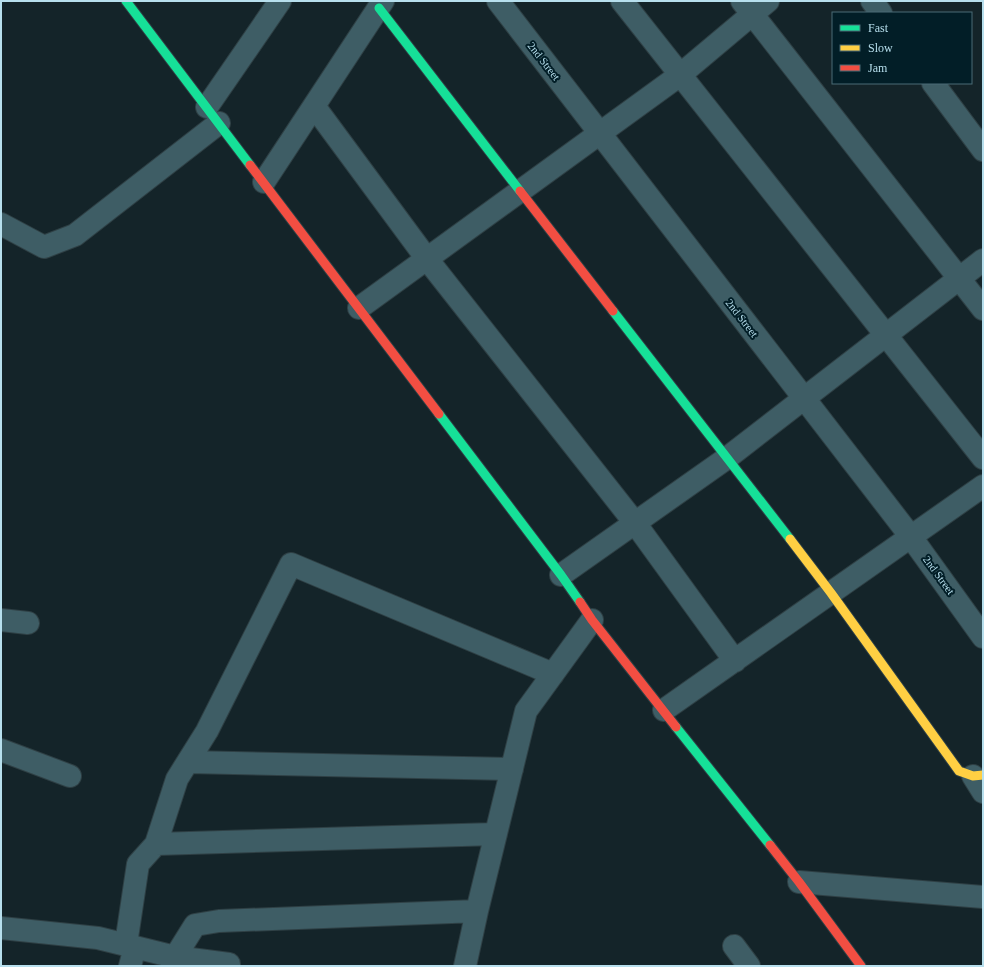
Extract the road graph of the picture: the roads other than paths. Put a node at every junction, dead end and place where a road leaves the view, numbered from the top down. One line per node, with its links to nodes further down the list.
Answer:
1 (126, 1): 12 (street)
2 (280, 1): 12 (street)
3 (498, 1): 13 (street, 2nd Street)
4 (622, 1): 9 (street)
5 (872, 1): 8 (street)
6 (381, 4): 11 (street); 16 (street)
7 (754, 5): 9 (street); 20 (street)
8 (880, 12)
9 (680, 75): 13 (street); 23 (street)
10 (934, 84): 14 (street)
11 (314, 106): 15 (street); 18 (street)
12 (213, 115): 15 (street); 17 (street)
13 (600, 133): 16 (street); 24 (street, 2nd Street)
14 (983, 150)
15 (264, 182): 21 (street)
16 (520, 191): 18 (street); 25 (street)
17 (1, 224)
18 (427, 259): 21 (street); 28 (street)
19 (983, 260): 20 (street)
20 (959, 278): 22 (street); 23 (street)
21 (359, 308): 30 (street)
22 (983, 310)
23 (886, 335): 24 (street); 26 (street)
24 (804, 398): 25 (street); 29 (street, 2nd Street)
25 (727, 458): 28 (street); 31 (street)
26 (983, 458)
27 (983, 486): 29 (street)
28 (635, 523): 30 (street); 36 (street)
29 (911, 537): 31 (street); 35 (street, 2nd Street)
30 (561, 575): 33 (street)
31 (831, 593): 36 (street); 43 (street)
32 (1, 620): 34 (street)
33 (592, 620): 37 (street); 38 (street)
34 (28, 624)
35 (983, 637)
36 (735, 660): 38 (street)
37 (553, 674): 40 (street); 41 (street)
38 (664, 710): 46 (street)
39 (1, 750): 42 (street)
40 (188, 762): 41 (street); 45 (street)
41 (512, 769): 44 (street)
42 (70, 776)
43 (980, 781)
44 (496, 834): 45 (street); 48 (street)
45 (156, 844): 51 (street)
46 (799, 882): 47 (street); 56 (street)
47 (983, 897)
48 (477, 911): 52 (street); 54 (street)
49 (1, 928): 51 (street)
50 (734, 946): 55 (street)
51 (130, 952): 52 (street)
52 (175, 957): 53 (street)
53 (229, 966)
54 (466, 966)
55 (749, 966)
56 (861, 966)

